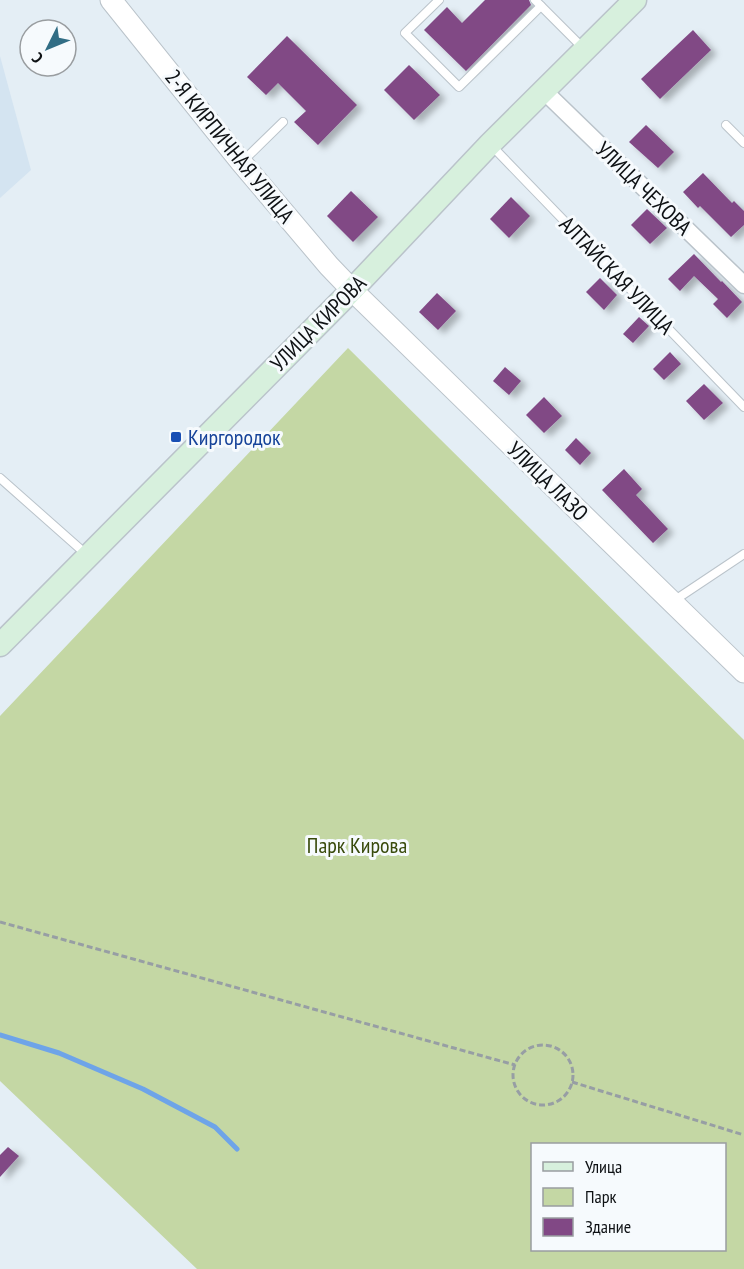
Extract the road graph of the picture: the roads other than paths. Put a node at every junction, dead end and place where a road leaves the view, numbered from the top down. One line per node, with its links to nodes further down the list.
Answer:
1 (111, 0): 11 (street, 2-Я КИРПИЧНАЯ УЛИЦА)
2 (439, 0): 4 (lane)
3 (635, 0): 5 (main road, УЛИЦА КИРОВА)
4 (538, 3): 5 (lane)
5 (584, 50): 6 (main road, УЛИЦА КИРОВА)
6 (544, 91): 10 (main road, УЛИЦА КИРОВА); 12 (street, УЛИЦА ЧЕХОВА)
7 (283, 122): 11 (lane)
8 (726, 125): 9 (lane)
9 (744, 143)
10 (490, 144): 13 (main road, УЛИЦА КИРОВА); 14 (lane, АЛТАЙСКАЯ УЛИЦА)
11 (241, 162): 13 (street, 2-Я КИРПИЧНАЯ УЛИЦА)
12 (744, 285)
13 (352, 290): 17 (main road, УЛИЦА КИРОВА); 18 (street, УЛИЦА ЛАЗО)
14 (744, 406)
15 (0, 478): 17 (lane)
16 (744, 554): 18 (lane)
17 (88, 556): 19 (main road, УЛИЦА КИРОВА)
18 (672, 602): 20 (street, УЛИЦА ЛАЗО)
19 (0, 645)
20 (744, 672)

